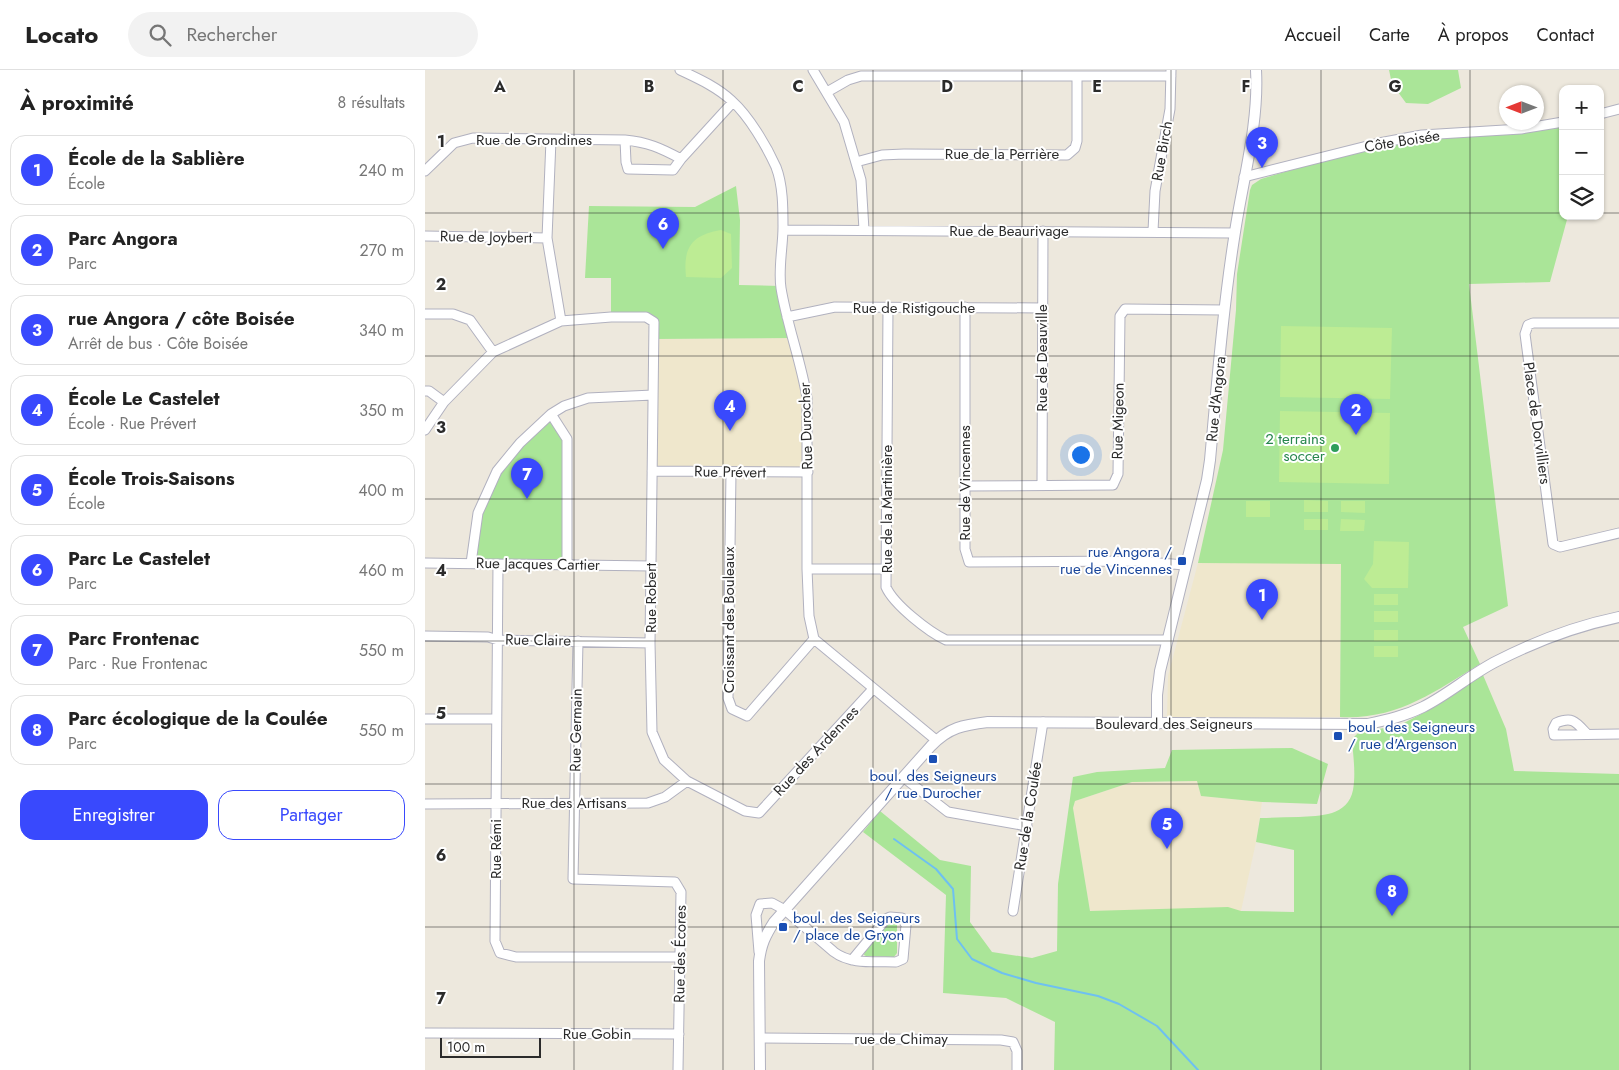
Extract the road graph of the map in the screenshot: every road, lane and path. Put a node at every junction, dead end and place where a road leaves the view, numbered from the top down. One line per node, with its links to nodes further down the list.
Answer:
1 (680, 70): 7 (street, Rue Durocher)
2 (813, 70): 6 (street)
3 (1256, 70): 16 (street, Rue d'Angora)
4 (1171, 73): 5 (street); 20 (street, Rue Birch)
5 (1077, 77): 6 (street); 14 (street, Rue de la Perrière)
6 (827, 92): 14 (street)
7 (733, 102): 13 (street); 17 (street, Rue Durocher)
8 (1619, 109): 9 (street)
9 (1604, 113)
10 (1559, 123): 16 (street, Côte Boisée)
11 (551, 140): 12 (street, Rue de Grondines); 15 (street, Rue de Grondines); 23 (street)
12 (625, 140): 13 (street, Rue de Grondines); 13 (street)
13 (681, 160)
14 (856, 162): 18 (street)
15 (425, 170)
16 (1244, 177): 21 (street, Rue d'Angora)
17 (783, 230): 18 (street, Rue de Beaurivage); 29 (street, Rue Durocher)
18 (864, 230): 19 (street, Rue de Beaurivage)
19 (1043, 231): 20 (street, Rue de Beaurivage); 26 (street, Rue de Deauville)
20 (1153, 231): 21 (street, Rue de Beaurivage)
21 (1235, 233): 27 (street, Rue d'Angora)
22 (425, 236): 23 (street, Rue de Joybert)
23 (547, 238): 30 (street)
24 (965, 307): 25 (street, Rue de Ristigouche); 26 (street, Rue de Ristigouche); 42 (street, Rue de Vincennes)
25 (888, 308): 29 (street, Rue de Ristigouche); 51 (street, Rue de la Martinière)
26 (1042, 308): 41 (street, Rue de Deauville)
27 (1224, 310): 41 (street, Rue Migeon); 49 (street, Rue d'Angora)
28 (425, 314): 32 (street)
29 (787, 317): 40 (street, Rue Durocher)
30 (561, 321): 32 (street); 34 (street, Rue Robert)
31 (1619, 323): 43 (street, Place de Dorvilliers)
32 (493, 352): 35 (street)
33 (425, 391): 35 (street)
34 (653, 396): 36 (street); 38 (street, Rue Robert)
35 (444, 402): 37 (street)
36 (551, 414): 45 (street); 47 (street)
37 (425, 430)
38 (652, 471): 39 (street, Rue Prévert); 48 (street, Rue Robert)
39 (731, 472): 40 (street, Rue Prévert); 54 (street, Croissant des Bouleaux)
40 (808, 472): 50 (street, Rue Durocher)
41 (1042, 484): 42 (street, Rue Migeon)
42 (965, 486): 49 (street, Rue de Vincennes)
43 (1619, 533)
44 (425, 563): 45 (street, Rue Jacques Cartier)
45 (471, 563): 46 (street, Rue Jacques Cartier)
46 (498, 564): 47 (street, Rue Jacques Cartier); 55 (street, Rue Rémi)
47 (567, 564): 48 (street, Rue Jacques Cartier)
48 (651, 566): 58 (street, Rue Robert)
49 (1185, 566): 56 (street, Rue d'Angora)
50 (807, 569): 51 (street); 54 (street, Rue Durocher)
51 (887, 569): 56 (street, Rue de la Martinière)
52 (1619, 617): 63 (street, Boulevard des Seigneurs)
53 (425, 636): 55 (street, Rue Claire)
54 (814, 639): 59 (street)
55 (498, 640): 57 (street, Rue Claire); 61 (street, Rue Rémi)
56 (1168, 640): 63 (street, Rue d'Angora)
57 (578, 641): 58 (street, Rue Claire); 71 (street, Rue Germain)
58 (651, 642): 68 (street, Rue Robert)
59 (873, 689): 66 (street); 72 (street, Rue des Ardennes)
60 (425, 719): 61 (street)
61 (496, 720): 70 (street, Rue Rémi)
62 (1043, 722): 63 (street, Boulevard des Seigneurs); 66 (street, Boulevard des Seigneurs); 73 (street, Rue de la Coulée)
63 (1157, 724)
64 (1587, 734): 65 (street)
65 (1619, 734)
66 (936, 740): 67 (street, Boulevard des Seigneurs)
67 (903, 777): 73 (street); 75 (street, Boulevard des Seigneurs)
68 (687, 781): 71 (street, Rue des Artisans); 72 (street, Rue Robert)
69 (425, 804): 70 (street, Rue des Artisans)
70 (496, 804): 71 (street, Rue des Artisans); 77 (street, Rue Rémi)
71 (574, 804): 74 (street, Rue Germain)
72 (759, 813)
73 (1027, 826): 76 (street, Rue de la Coulée)
74 (573, 879): 77 (street, Rue des Écores)
75 (785, 910): 78 (street); 79 (street, Boulevard des Seigneurs); 79 (street, Boulevard des Seigneurs)
76 (1013, 911)
77 (679, 957): 81 (street, Rue des Écores)
78 (852, 960): 78 (street)
79 (759, 961): 82 (street, Boulevard des Seigneurs)
80 (425, 1033): 81 (street, Rue Gobin)
81 (679, 1034): 83 (street, Rue des Écores)
82 (760, 1038): 84 (street, Boulevard des Seigneurs); 85 (street, rue de Chimay)
83 (678, 1070)
84 (760, 1070)
85 (1017, 1070)

